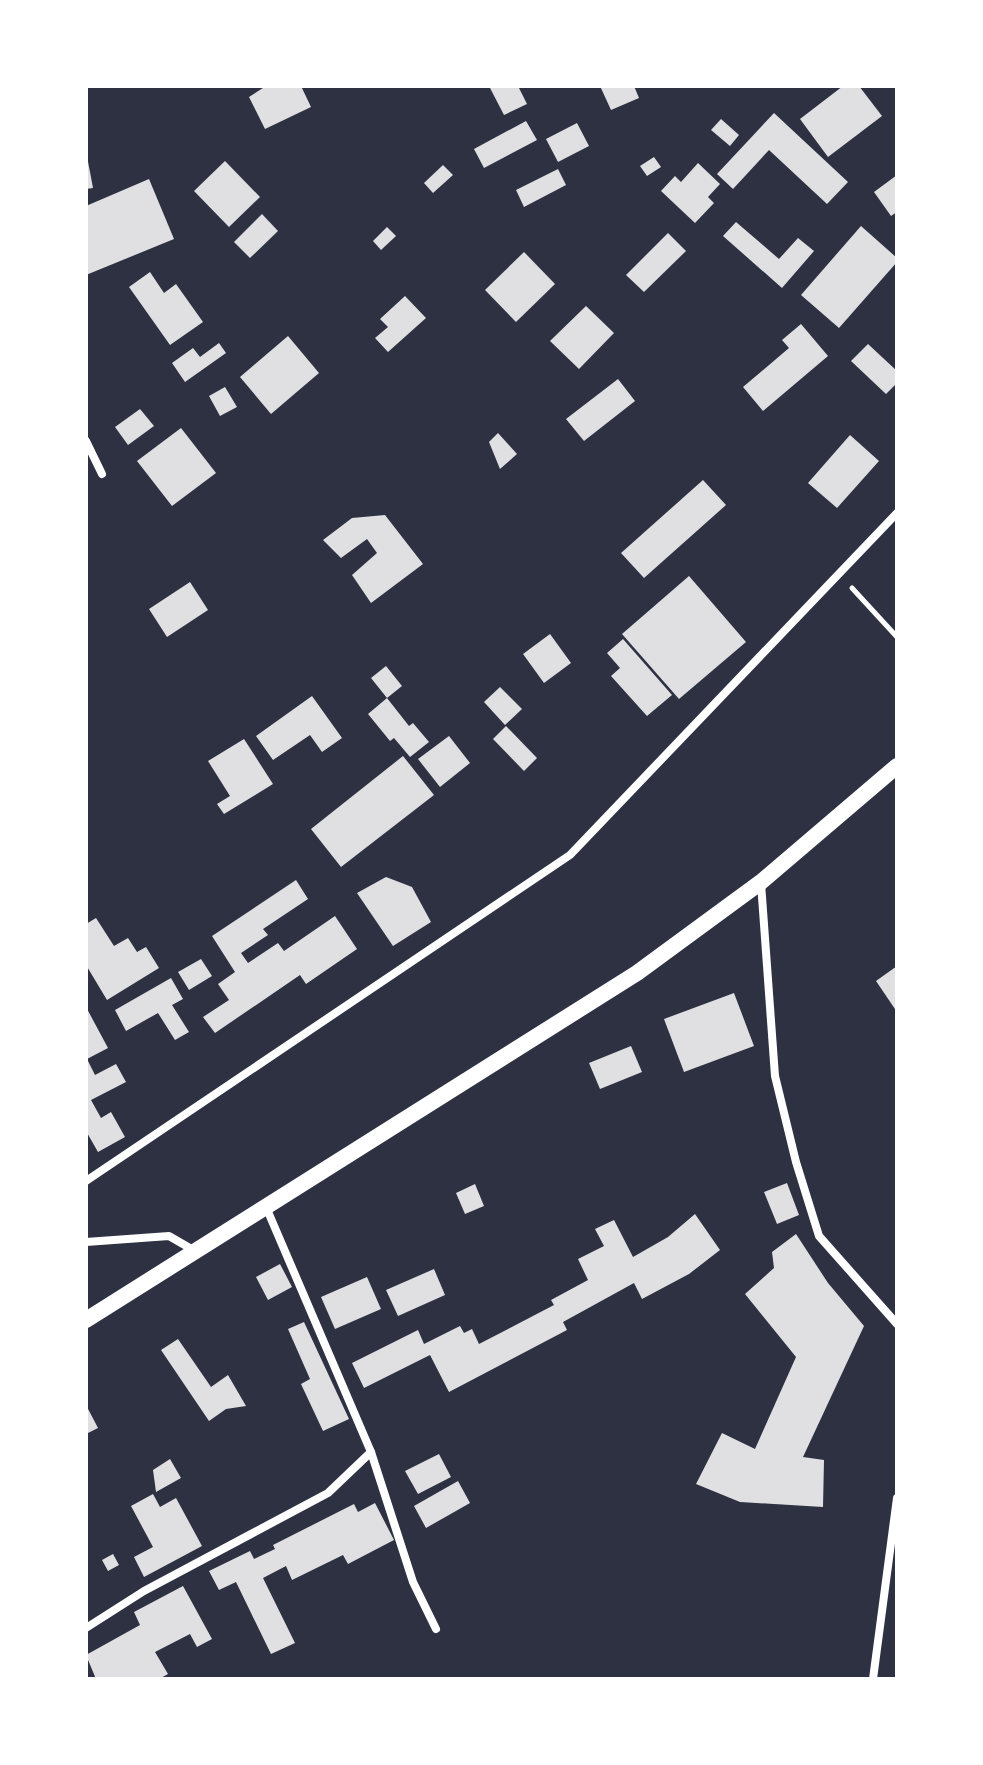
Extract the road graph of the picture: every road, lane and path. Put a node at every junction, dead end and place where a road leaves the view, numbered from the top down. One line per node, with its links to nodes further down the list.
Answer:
1 (86, 441): 2 (street)
2 (102, 474)
3 (897, 513): 4 (street)
4 (840, 575): 5 (path); 8 (street)
5 (897, 637)
6 (897, 766): 7 (main road)
7 (761, 882): 9 (main road); 13 (street)
8 (86, 1181)
9 (266, 1207): 11 (main road); 14 (street)
10 (86, 1242): 11 (street)
11 (195, 1251): 12 (main road)
12 (86, 1320)
13 (897, 1324)
14 (371, 1452): 16 (street); 17 (street)
15 (897, 1498): 18 (street)
16 (86, 1628)
17 (436, 1629)
18 (873, 1679)

